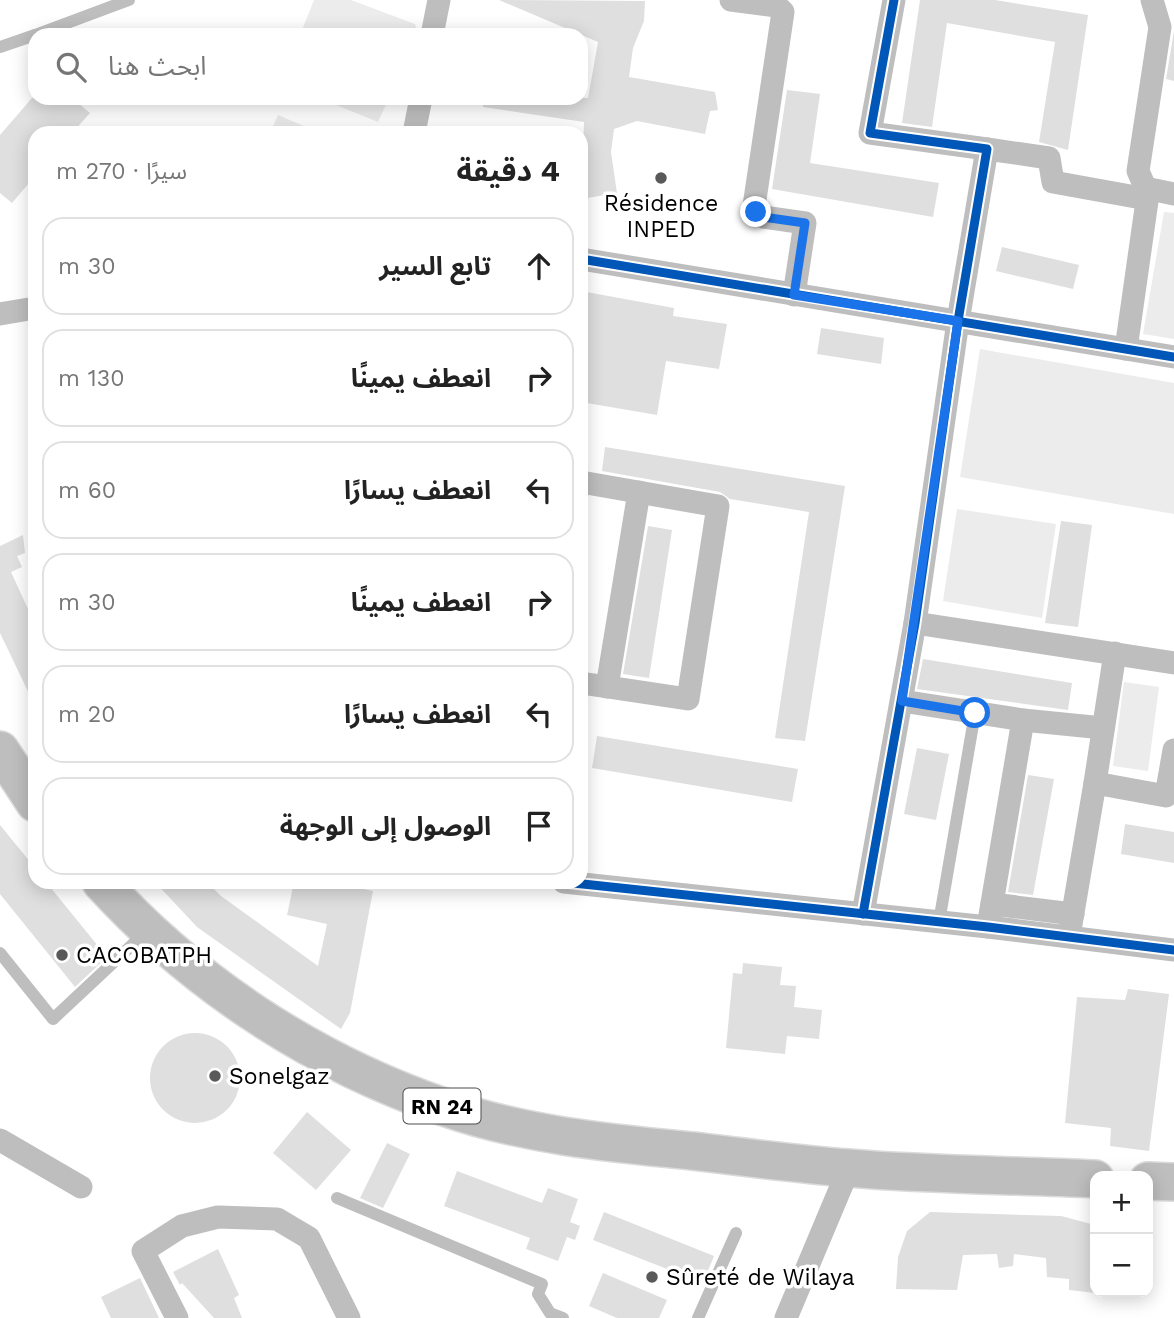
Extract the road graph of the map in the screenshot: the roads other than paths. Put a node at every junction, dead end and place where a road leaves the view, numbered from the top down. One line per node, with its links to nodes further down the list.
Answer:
1 (129, 0): 6 (lane)
2 (439, 0): 7 (street)
3 (731, 0): 16 (street)
4 (894, 0): 12 (street)
5 (1153, 0): 13 (street)
6 (54, 28)
7 (433, 28)
8 (28, 37): 9 (lane)
9 (0, 47)
10 (420, 105): 11 (street)
11 (415, 126)
12 (987, 149): 13 (street); 19 (street)
13 (1146, 193): 14 (street); 20 (street)
14 (1174, 194)
15 (588, 260): 16 (street)
16 (794, 295): 19 (street)
17 (28, 310): 18 (street)
18 (0, 314)
19 (958, 321): 20 (street); 24 (street)
20 (1126, 349): 21 (street)
21 (1174, 357)
22 (588, 483): 23 (street)
23 (639, 492): 28 (street); 28 (street)
24 (915, 622): 25 (street); 29 (street)
25 (1115, 653): 26 (street); 32 (street)
26 (1174, 663)
27 (588, 684): 28 (street)
28 (607, 687)
29 (902, 701): 30 (street); 40 (street)
30 (975, 713): 31 (street); 42 (lane)
31 (1023, 720): 32 (street); 41 (street)
32 (1103, 728): 35 (street)
33 (0, 750): 36 (main road)
34 (1174, 750): 37 (street)
35 (1095, 783): 37 (street); 43 (street)
36 (28, 792)
37 (1170, 797)
38 (588, 885): 40 (street)
39 (108, 889): 44 (main road, RN 24)
40 (863, 915): 42 (street)
41 (990, 915): 42 (street); 43 (street)
42 (939, 922)
43 (1071, 925): 45 (street)
44 (148, 930): 46 (lane); 48 (main road, RN 24)
45 (1174, 950)
46 (0, 953)
47 (0, 1140): 52 (street)
48 (849, 1168): 49 (main road, RN 24); 59 (street)
49 (1090, 1179)
50 (1153, 1181): 51 (main road)
51 (1174, 1182)
52 (81, 1186)
53 (337, 1198): 57 (lane)
54 (736, 1233): 58 (lane)
55 (177, 1318): 56 (street)
56 (349, 1318)
57 (563, 1318)
58 (698, 1318)
59 (786, 1318)

